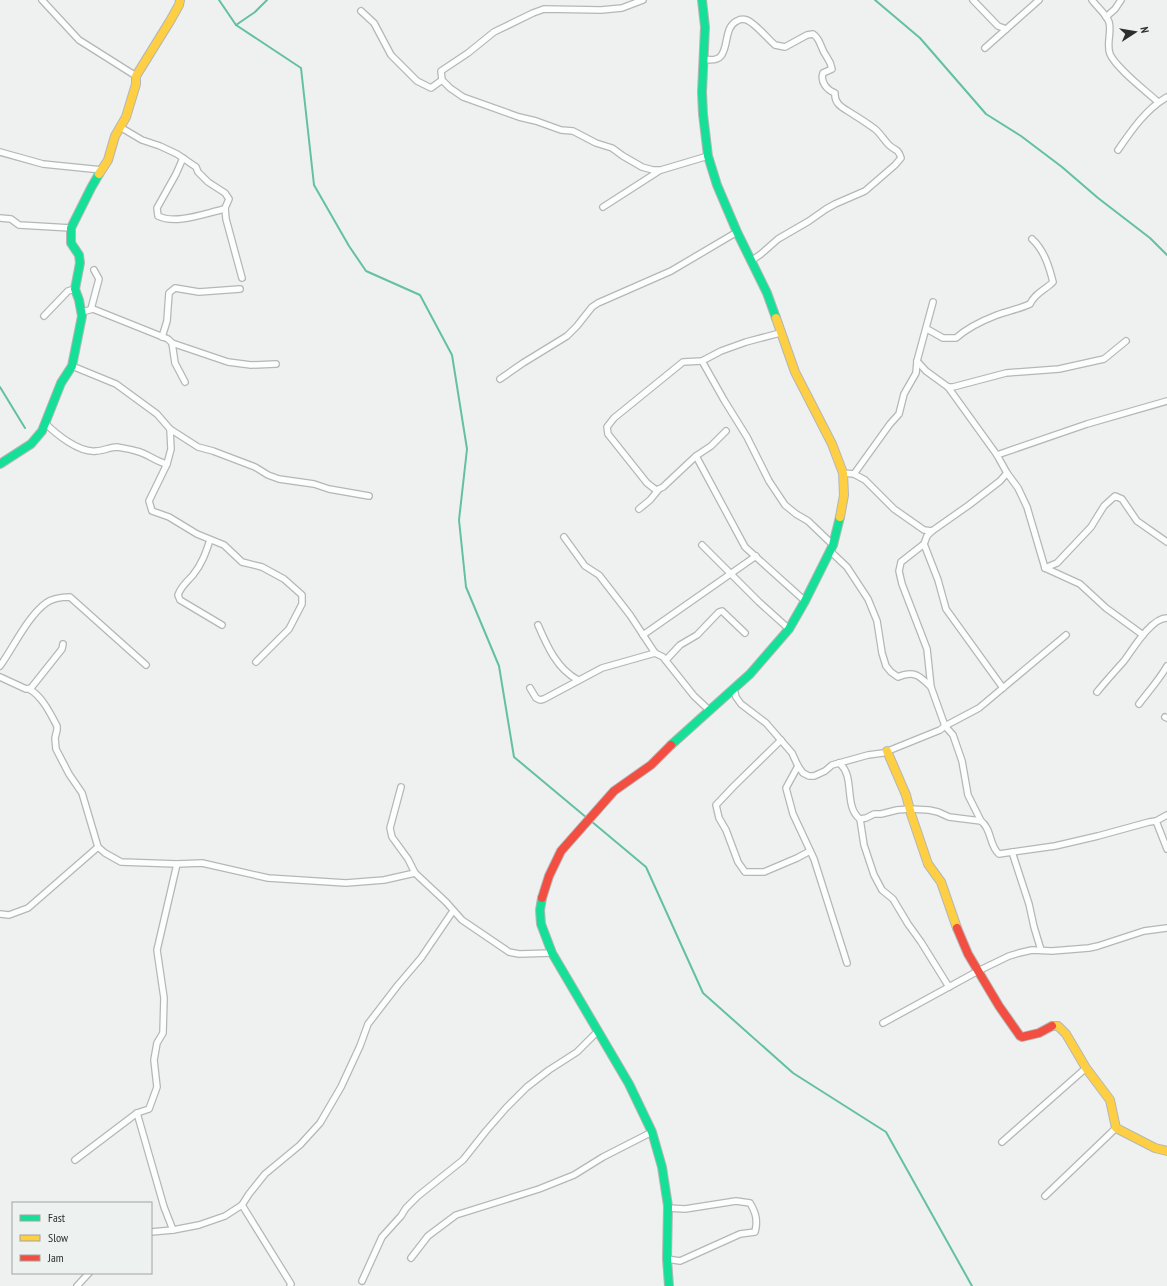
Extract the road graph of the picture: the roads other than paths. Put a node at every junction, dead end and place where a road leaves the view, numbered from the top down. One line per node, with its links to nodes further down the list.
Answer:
1 (42, 0): 14 (street)
2 (180, 0): 14 (street)
3 (643, 0): 15 (street)
4 (702, 0): 13 (street)
5 (973, 0): 11 (street)
6 (1039, 0): 11 (street)
7 (1092, 0): 10 (street)
8 (1121, 0): 10 (street)
9 (361, 11): 15 (street)
10 (1106, 17): 17 (street)
11 (1006, 29): 12 (street)
12 (985, 48)
13 (704, 59): 21 (street); 31 (street)
14 (136, 76): 18 (street)
15 (442, 80): 24 (street)
16 (1167, 97): 17 (street)
17 (1158, 102): 19 (street)
18 (120, 127): 22 (street); 23 (street)
19 (1118, 150)
20 (0, 152): 23 (street)
21 (708, 156): 24 (street); 29 (street)
22 (183, 158): 26 (street); 26 (street)
23 (102, 170): 28 (street)
24 (661, 170): 25 (street)
25 (603, 207)
26 (225, 209): 33 (street)
27 (0, 218): 28 (street)
28 (70, 228): 34 (street)
29 (737, 232): 31 (street); 49 (street)
30 (1032, 239): 40 (street)
31 (751, 261): 41 (street)
32 (94, 270): 37 (street)
33 (242, 278)
34 (75, 289): 38 (street); 39 (street)
35 (240, 289): 42 (street)
36 (933, 302): 40 (street)
37 (91, 309): 38 (street); 42 (street)
38 (82, 312): 48 (street)
39 (44, 316)
40 (927, 329): 45 (street)
41 (780, 333): 46 (street); 60 (street)
42 (162, 337): 44 (street)
43 (1126, 341): 51 (street)
44 (172, 343): 47 (street); 50 (street)
45 (917, 361): 51 (street); 62 (street)
46 (702, 362): 63 (street); 72 (street)
47 (276, 364)
48 (72, 366): 53 (street); 54 (street)
49 (500, 379)
50 (185, 382)
51 (948, 387): 56 (street)
52 (1167, 401): 56 (street)
53 (45, 423): 58 (street); 59 (street)
54 (170, 429): 59 (street); 64 (street)
55 (726, 431): 57 (street)
56 (997, 455): 61 (street)
57 (696, 456): 63 (street); 73 (street)
58 (0, 464)
59 (167, 464): 68 (street)
60 (843, 473): 62 (street); 72 (street)
61 (1007, 473): 66 (street); 74 (street)
62 (854, 474): 66 (street)
63 (659, 489): 65 (street)
64 (369, 496)
65 (639, 509)
66 (932, 531): 70 (street)
67 (564, 537): 82 (street)
68 (210, 540): 78 (street); 88 (street)
69 (1167, 542): 74 (street)
70 (924, 544): 94 (street); 96 (street)
71 (702, 545): 75 (street)
72 (831, 548): 76 (street); 94 (street)
73 (756, 556): 75 (street); 76 (street)
74 (1045, 568): 84 (street)
75 (731, 574): 80 (street); 82 (street)
76 (805, 601): 80 (street)
77 (1167, 618): 84 (street)
78 (222, 625)
79 (538, 625): 93 (street)
80 (789, 629): 98 (street)
81 (744, 633): 87 (street)
82 (643, 635): 86 (street)
83 (1066, 635): 96 (street)
84 (1143, 635): 99 (street)
85 (63, 644): 97 (street)
86 (655, 653): 87 (street); 93 (street)
87 (666, 660): 101 (street)
88 (256, 662)
89 (146, 664): 90 (street)
90 (0, 666)
91 (1167, 666): 100 (street)
92 (0, 677): 97 (street)
93 (578, 680): 95 (street)
94 (931, 687): 102 (street)
95 (530, 688)
96 (1003, 688): 102 (street)
97 (29, 689): 113 (street)
98 (734, 689): 101 (street); 103 (street)
99 (1098, 692)
100 (1139, 704)
101 (709, 710): 123 (street)
102 (945, 726): 104 (street); 111 (street)
103 (781, 740): 106 (street); 115 (street)
104 (887, 751): 105 (street); 108 (street)
105 (839, 763): 106 (street); 110 (street)
106 (798, 766): 115 (street)
107 (401, 788): 118 (street)
108 (910, 809): 110 (street); 111 (street); 125 (street)
109 (1167, 815): 112 (street)
110 (860, 819): 126 (street)
111 (981, 821): 116 (street)
112 (1156, 821): 114 (street); 116 (street)
113 (98, 847): 117 (street); 120 (street)
114 (1167, 849)
115 (810, 850): 124 (street)
116 (1012, 852): 122 (street)
117 (177, 864): 118 (street); 130 (street)
118 (415, 873): 119 (street)
119 (453, 911): 123 (street); 137 (street)
120 (0, 914)
121 (1167, 928): 122 (street)
122 (1041, 950): 125 (street)
123 (552, 953): 128 (street)
124 (847, 963)
125 (978, 971): 126 (street); 129 (street)
126 (949, 987): 127 (street)
127 (883, 1023)
128 (598, 1031): 132 (street); 144 (street)
129 (1086, 1068): 131 (street); 133 (street)
130 (137, 1113): 135 (street); 139 (street)
131 (1116, 1128): 134 (street); 136 (street)
132 (652, 1132): 138 (street); 141 (street)
133 (1002, 1142)
134 (1167, 1151)
135 (75, 1160)
136 (1045, 1196)
137 (242, 1205): 139 (street); 146 (street)
138 (668, 1208): 142 (street); 142 (street)
139 (173, 1230): 140 (street)
140 (152, 1232)
141 (411, 1258)
142 (667, 1259): 147 (street)
143 (88, 1274): 145 (street)
144 (362, 1281)
145 (77, 1286)
146 (290, 1286)
147 (669, 1286)

